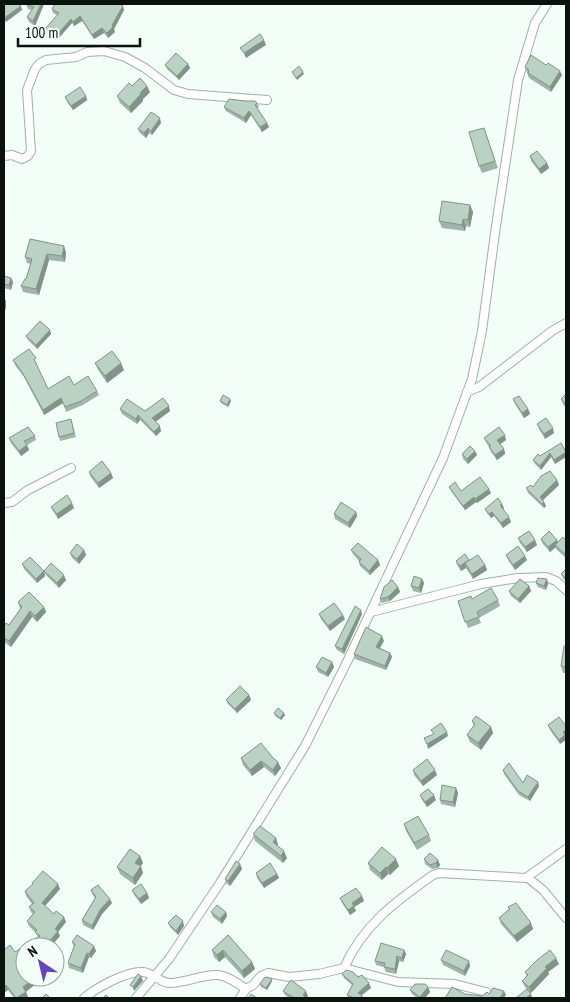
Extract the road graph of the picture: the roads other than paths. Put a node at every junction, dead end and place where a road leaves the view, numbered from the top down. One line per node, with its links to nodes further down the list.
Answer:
1 (547, 4): 5 (street)
2 (266, 100): 3 (street)
3 (4, 156)
4 (566, 323): 5 (street)
5 (467, 392): 9 (street)
6 (71, 468): 7 (street)
7 (4, 503)
8 (566, 590): 9 (street)
9 (371, 612): 14 (street)
10 (566, 849): 11 (street)
11 (528, 878): 12 (street); 13 (street)
12 (566, 918)
13 (344, 968): 15 (street); 16 (street)
14 (155, 976): 15 (street); 17 (street); 18 (street)
15 (246, 989): 19 (street)
16 (486, 992)
17 (84, 998)
18 (136, 998)
19 (240, 998)

